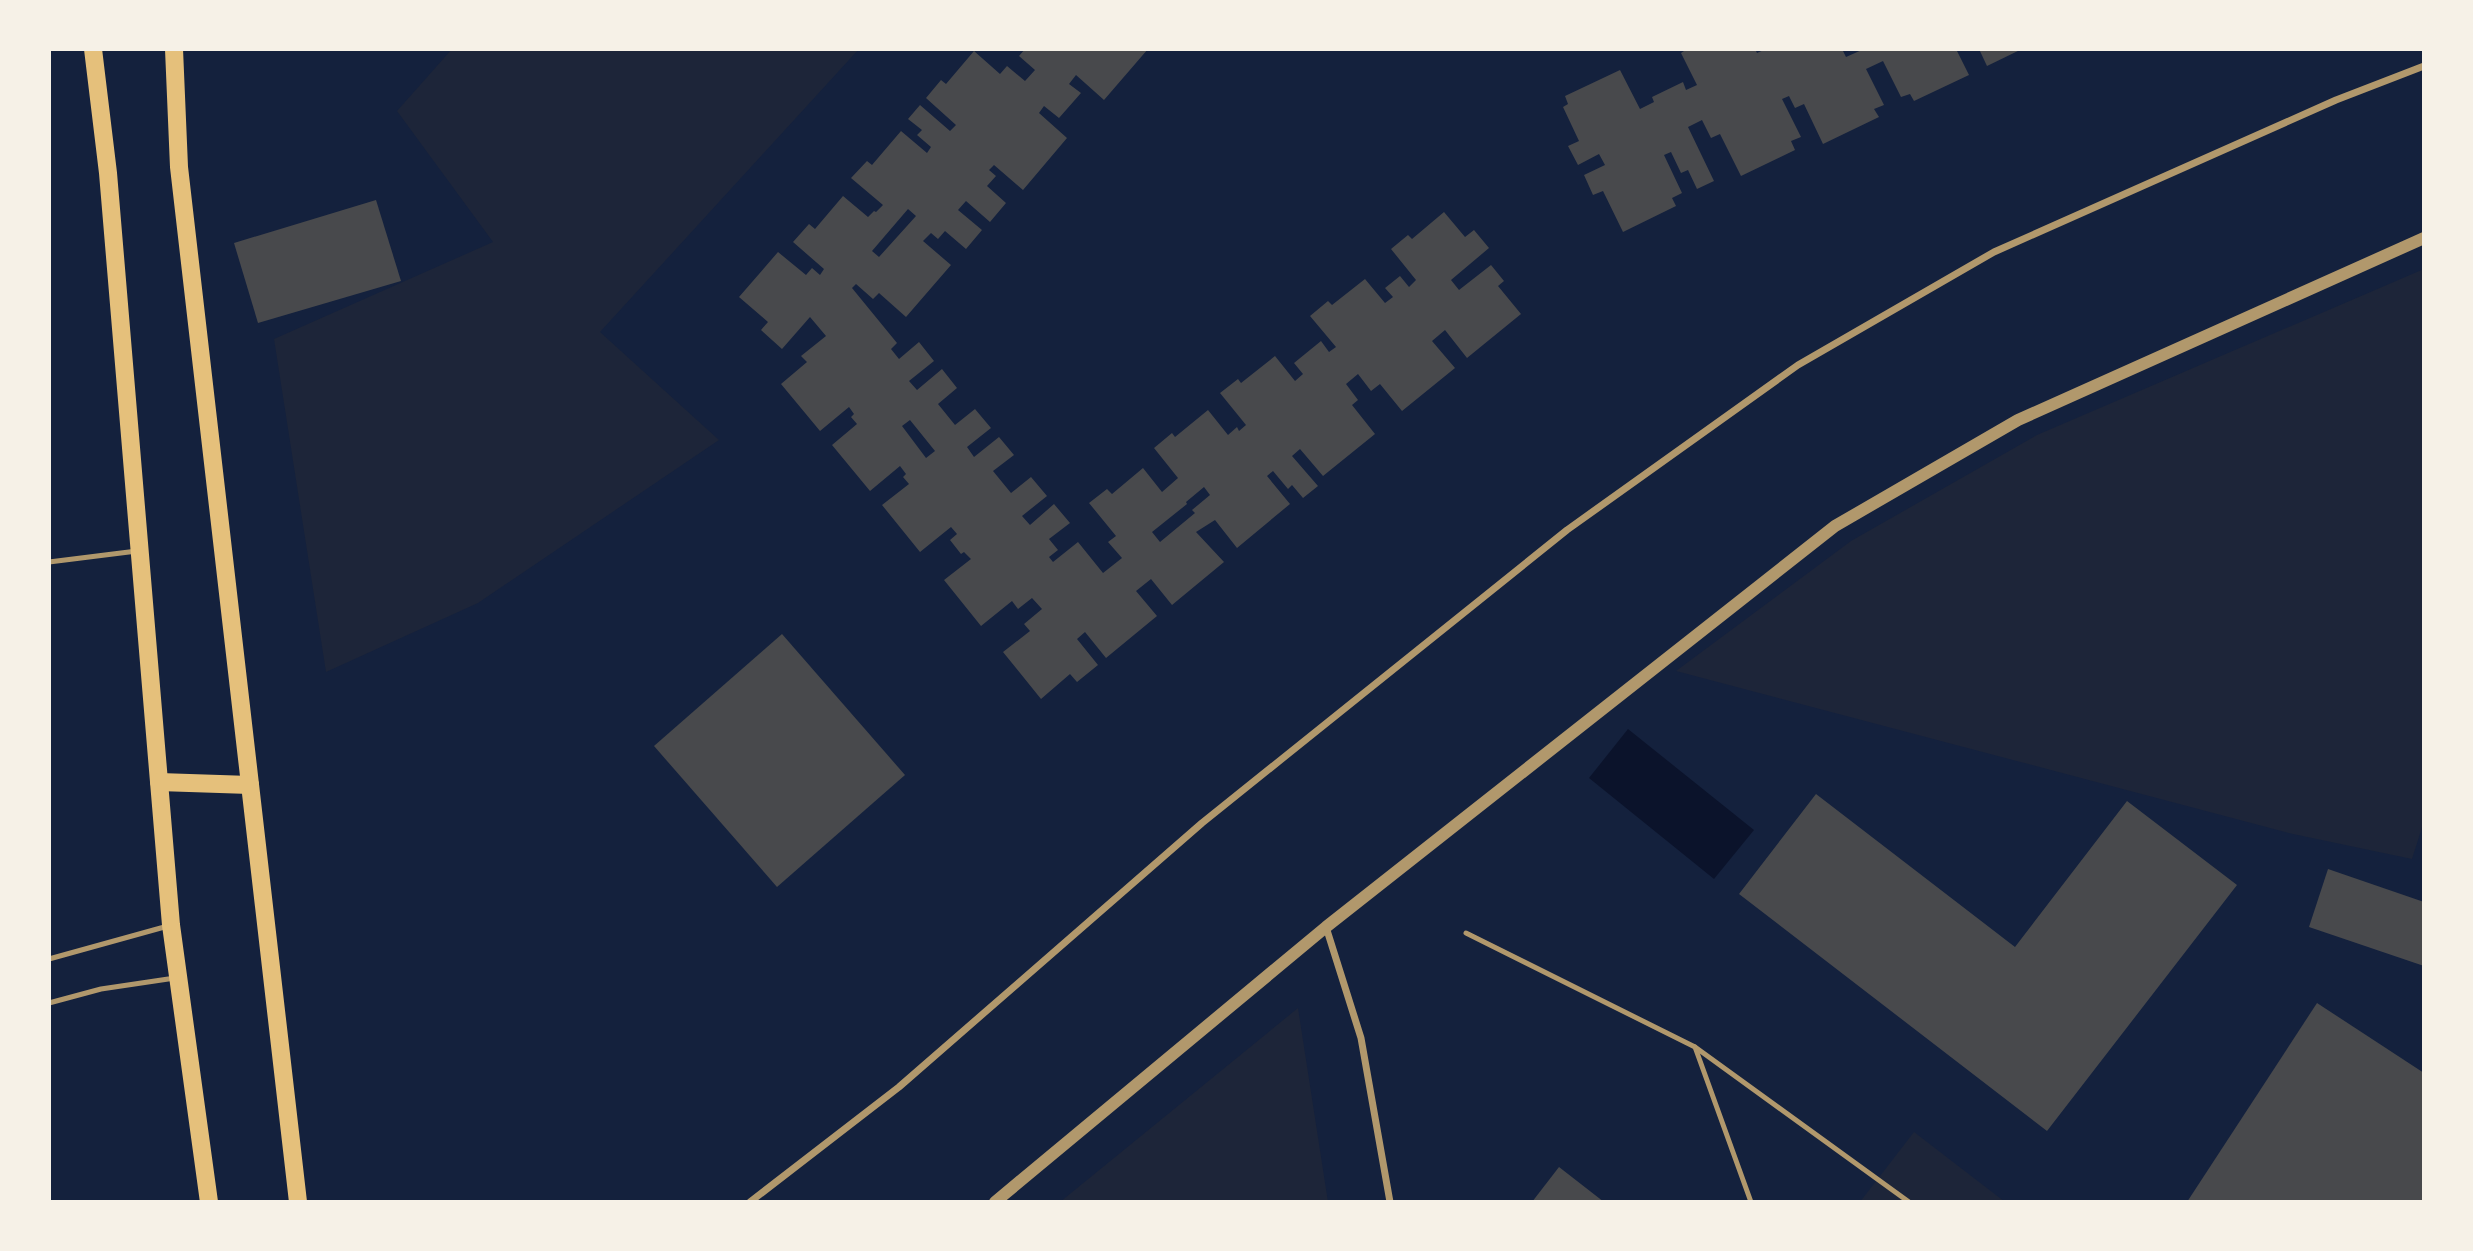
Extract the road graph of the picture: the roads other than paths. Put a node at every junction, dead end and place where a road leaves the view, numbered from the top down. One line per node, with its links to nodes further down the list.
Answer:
1 (93, 49): 5 (main road)
2 (174, 49): 8 (main road)
3 (2424, 66): 18 (street)
4 (2424, 238): 10 (street)
5 (140, 551): 6 (lane); 7 (main road)
6 (49, 562)
7 (159, 782): 8 (main road); 9 (main road)
8 (250, 785): 17 (main road)
9 (171, 925): 12 (lane); 13 (main road)
10 (1326, 927): 19 (street); 20 (street)
11 (1466, 933): 15 (lane)
12 (49, 959)
13 (178, 977): 14 (lane); 16 (main road)
14 (49, 1003)
15 (1695, 1047): 21 (lane); 22 (lane)
16 (209, 1202)
17 (298, 1202)
18 (750, 1202)
19 (995, 1202)
20 (1390, 1202)
21 (1751, 1202)
22 (1909, 1202)

